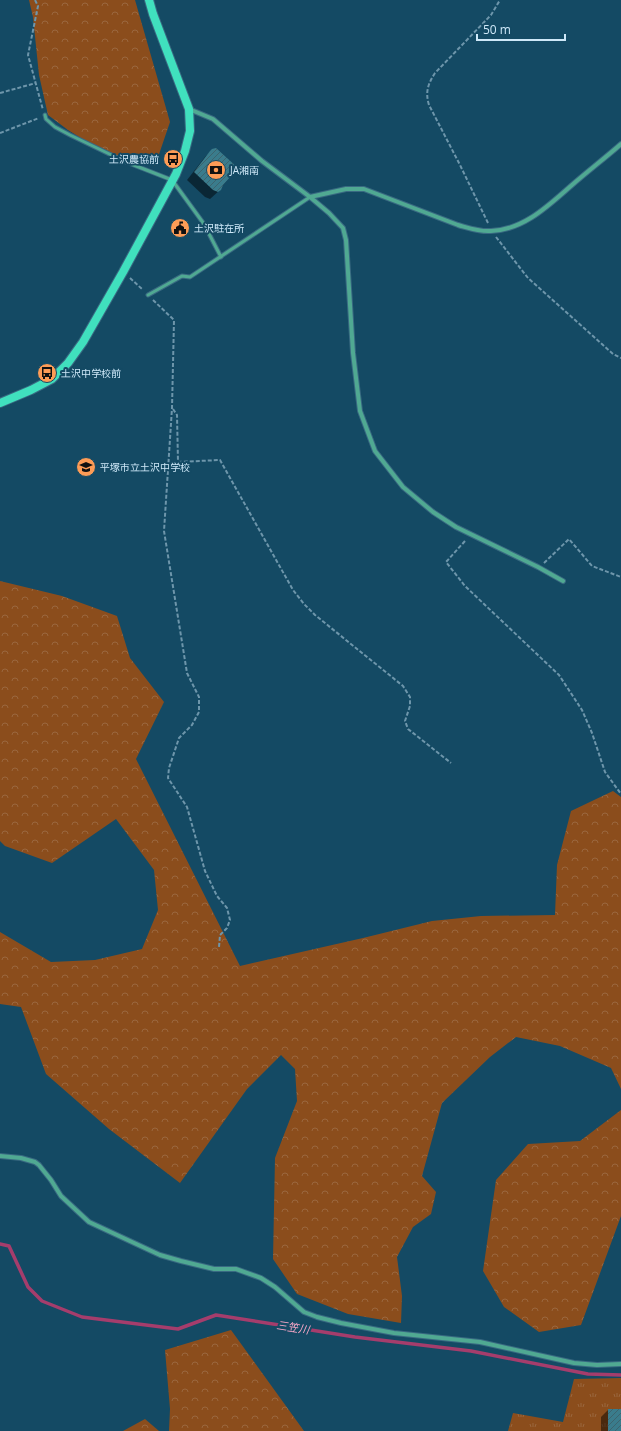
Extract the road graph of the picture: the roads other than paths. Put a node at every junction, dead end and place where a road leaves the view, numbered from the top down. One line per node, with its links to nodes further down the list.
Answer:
1 (149, 0): 2 (street)
2 (189, 109): 5 (street); 6 (street)
3 (45, 115): 5 (lane)
4 (621, 144): 6 (street)
5 (172, 180): 7 (lane); 9 (street)
6 (310, 197): 7 (lane); 10 (street)
7 (220, 257): 8 (lane)
8 (148, 295)
9 (0, 403)
10 (563, 581)
11 (0, 1156): 12 (street)
12 (621, 1364)

